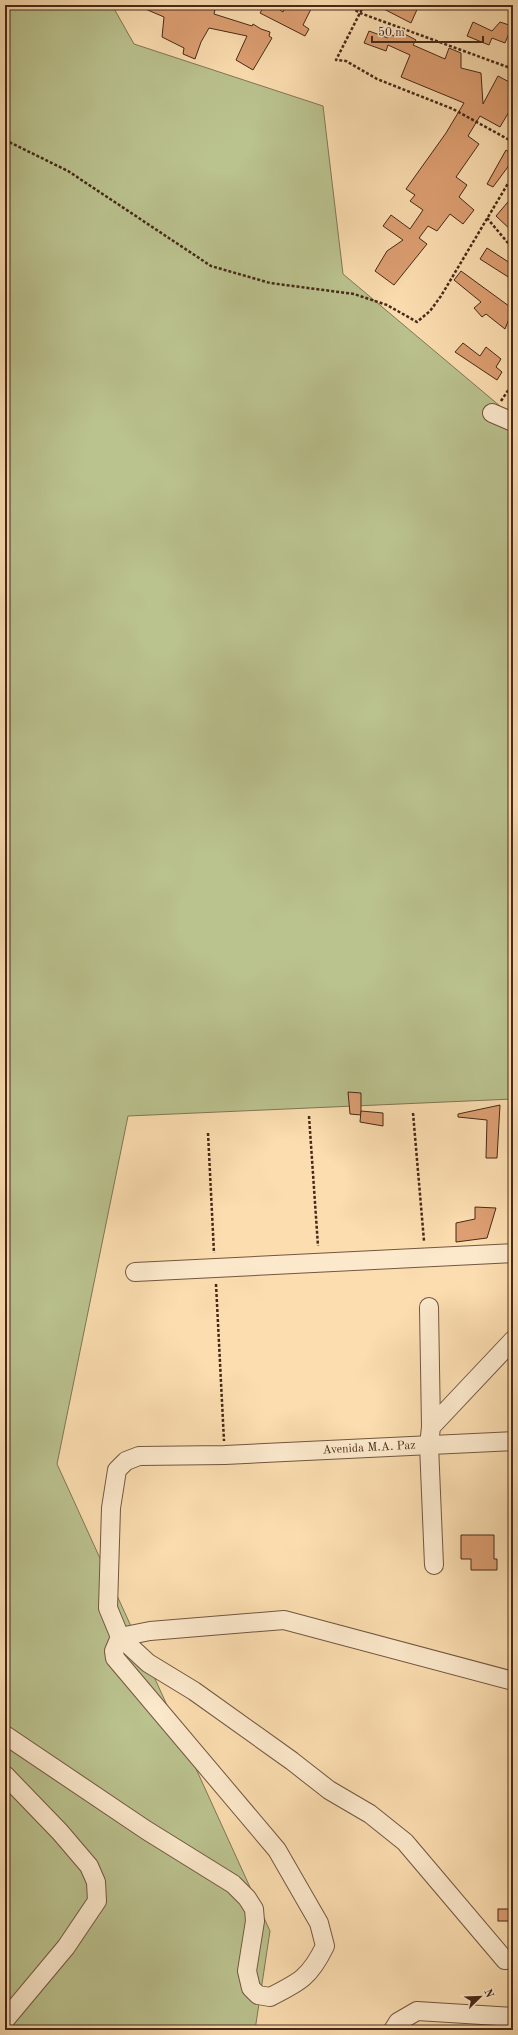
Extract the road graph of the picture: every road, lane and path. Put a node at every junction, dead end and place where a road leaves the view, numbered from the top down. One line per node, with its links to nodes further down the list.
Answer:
1 (157, 5): 4 (path)
2 (347, 5): 5 (path)
3 (364, 5): 5 (path)
4 (155, 9)
5 (360, 13): 6 (path); 8 (path)
6 (513, 69)
7 (5, 140): 10 (path)
8 (513, 142)
9 (513, 175): 10 (path)
10 (487, 218): 11 (path)
11 (513, 249)
12 (492, 413): 13 (street)
13 (513, 422)
14 (412, 1113): 18 (path)
15 (309, 1116): 19 (path)
16 (208, 1133): 20 (path)
17 (513, 1253): 18 (street)
18 (426, 1258): 19 (street)
19 (319, 1263): 20 (street)
20 (215, 1268): 21 (street); 26 (path)
21 (135, 1272)
22 (429, 1307): 24 (street)
23 (513, 1340): 24 (street)
24 (430, 1436): 25 (street, Avenida M.A. Paz); 26 (street, Avenida M.A. Paz); 27 (street)
25 (513, 1441)
26 (225, 1455): 28 (street, Avenida M.A. Paz)
27 (434, 1565)
28 (120, 1637): 29 (street); 30 (street); 32 (street)
29 (513, 1681)
30 (5, 1735)
31 (5, 1775): 34 (street)
32 (510, 1964)
33 (513, 2016): 35 (street)
34 (5, 2020)
35 (393, 2030)

